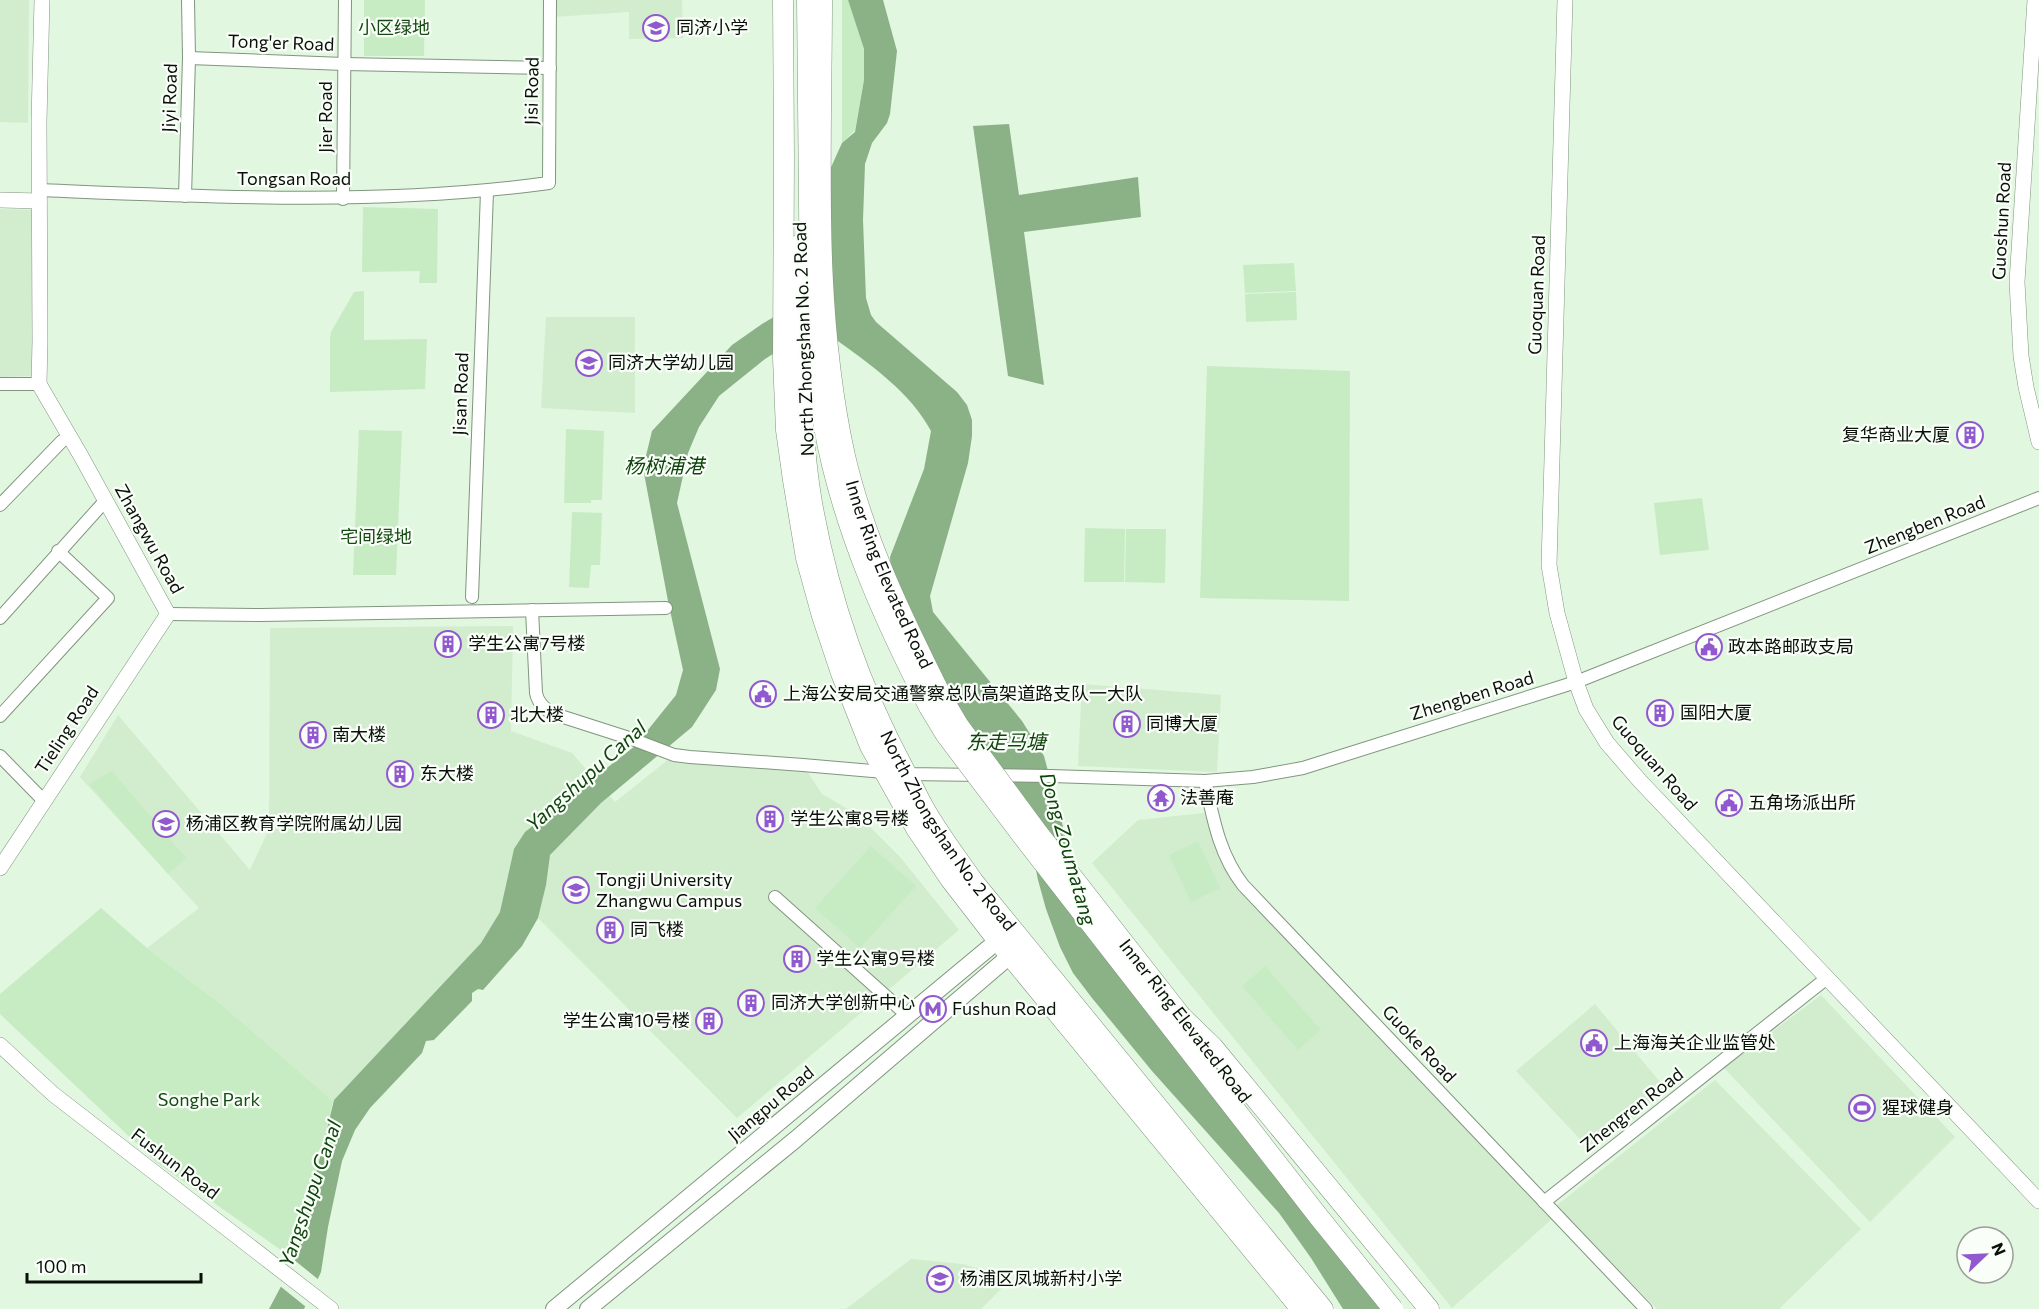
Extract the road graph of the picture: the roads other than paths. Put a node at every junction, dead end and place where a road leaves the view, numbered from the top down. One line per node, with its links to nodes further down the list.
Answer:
1 (42, 0): 16 (street)
2 (188, 0): 11 (street, Jiyi Road)
3 (345, 0): 12 (street, Jier Road)
4 (550, 0): 13 (street, Jisi Road)
5 (783, 0): 20 (main road, North Zhongshan No. 2 Road)
6 (801, 0): 20 (main road, North Zhongshan No. 2 Road)
7 (807, 0): 55 (main road, Inner Ring Elevated Road, bridge)
8 (822, 0): 46 (main road, Inner Ring Elevated Road, bridge)
9 (1565, 0): 34 (street, Guoquan Road)
10 (2035, 0): 24 (street, Guoshun Road)
11 (189, 58): 12 (street, Tong'er Road); 17 (street, Jiyi Road)
12 (344, 64): 13 (street, Tong'er Road); 18 (street, Jier Road)
13 (550, 68): 14 (street, Jisi Road)
14 (549, 183): 15 (street, Tongsan Road)
15 (487, 192): 18 (street, Tongsan Road); 29 (street, Jisan Road)
16 (39, 195): 17 (street, Tongsan Road); 19 (street); 22 (street)
17 (185, 196): 18 (street, Tongsan Road)
18 (343, 199)
19 (0, 200)
20 (791, 301): 37 (main road, North Zhongshan No. 2 Road); 38 (main road, North Zhongshan No. 2 Road)
21 (0, 384): 22 (street)
22 (39, 384): 26 (street, Zhangwu Road)
23 (62, 441): 27 (street)
24 (2039, 442)
25 (2039, 498): 34 (street, Zhengben Road)
26 (105, 501): 28 (street); 32 (street, Zhangwu Road)
27 (0, 505)
28 (58, 551): 33 (street); 35 (street)
29 (472, 597)
30 (666, 608): 31 (street, Zhangwu Road)
31 (532, 610): 32 (street, Zhangwu Road); 37 (street, Zhengben Road)
32 (168, 614): 40 (street, Tieling Road)
33 (0, 618)
34 (1576, 682): 39 (street, Zhengben Road); 44 (street, Guoquan Road)
35 (0, 716)
36 (0, 756): 40 (street)
37 (885, 773): 38 (street, Zhengben Road); 43 (main road, North Zhongshan No. 2 Road)
38 (907, 774): 39 (street, Zhengben Road); 43 (main road, North Zhongshan No. 2 Road)
39 (1205, 781): 49 (street, Guoke Road)
40 (44, 801): 41 (street, Tieling Road)
41 (0, 868)
42 (775, 897): 45 (street)
43 (1012, 942): 50 (main road, North Zhongshan No. 2 Road); 52 (main road, Jiangpu Road); 53 (main road)
44 (1827, 978): 48 (street, Guoquan Road); 49 (street, Zhengren Road)
45 (908, 1016)
46 (1181, 1016): 56 (main road, Inner Ring Elevated Road); 57 (main road)
47 (0, 1045): 51 (street, Fushun Road)
48 (2039, 1201)
49 (1544, 1202): 58 (street, Guoke Road)
50 (1299, 1303): 54 (main road, North Zhongshan No. 2 Road)
51 (331, 1309)
52 (554, 1309)
53 (588, 1309)
54 (1323, 1309)
55 (1393, 1309)
56 (1412, 1309)
57 (1429, 1309)
58 (1646, 1309)

